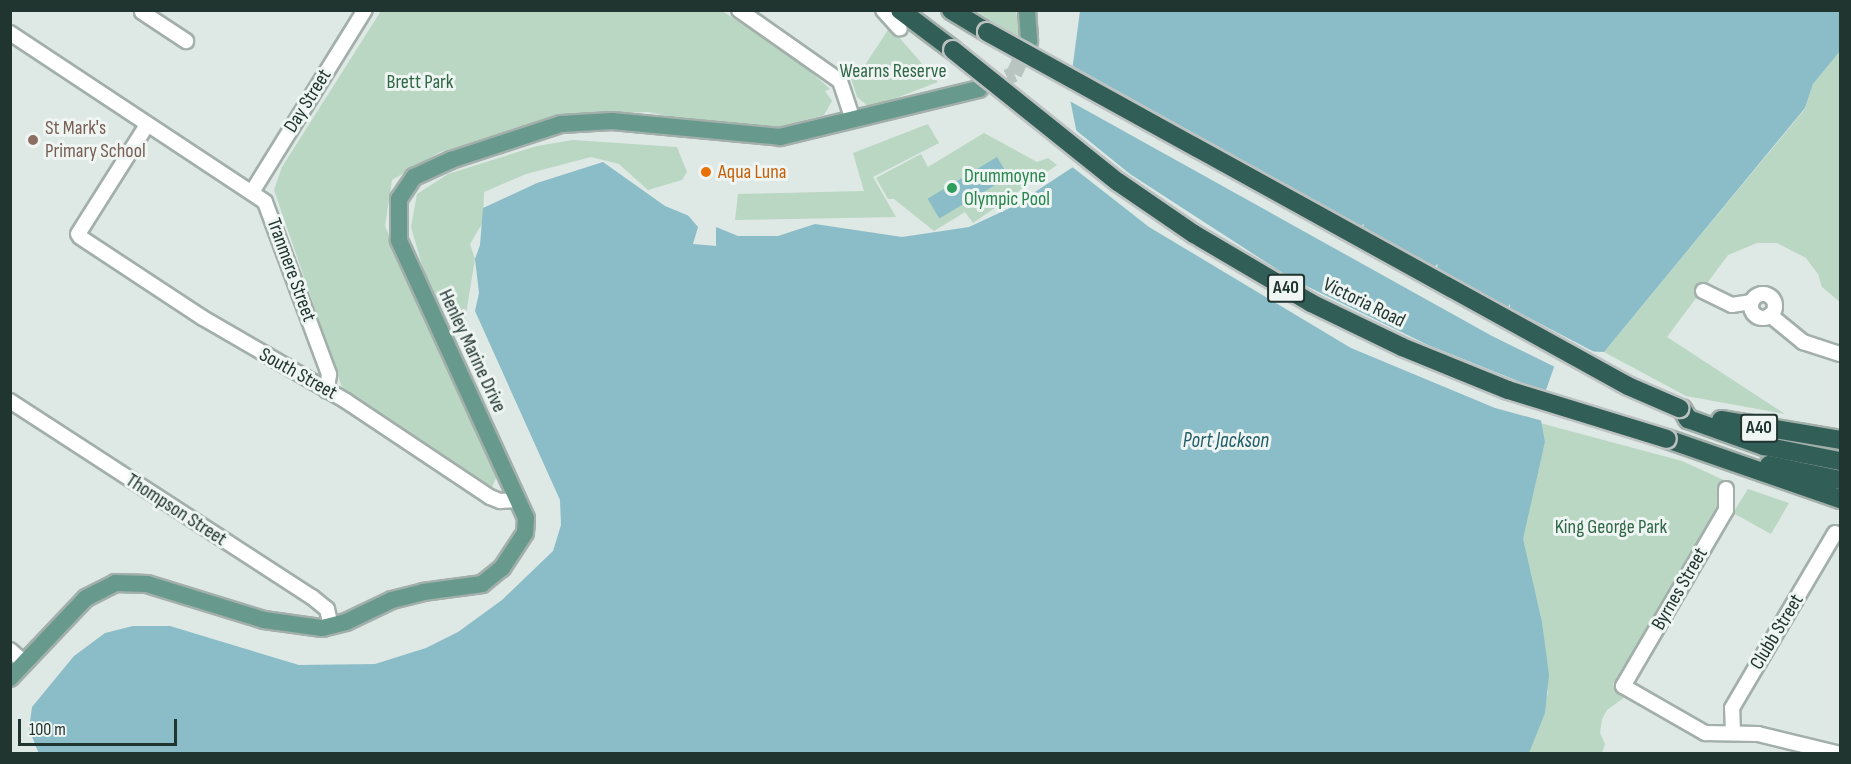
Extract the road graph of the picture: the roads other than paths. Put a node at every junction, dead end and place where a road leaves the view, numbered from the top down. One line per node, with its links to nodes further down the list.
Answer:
1 (365, 10): 15 (street, Day Street)
2 (739, 10): 13 (street)
3 (883, 10): 8 (street)
4 (900, 10): 22 (highway, Victoria Road / A40, bridge)
5 (1027, 10): 11 (main road)
6 (142, 12): 10 (street)
7 (955, 12): 20 (highway, A40, bridge)
8 (900, 29)
9 (10, 33): 14 (street, Tranmere Street)
10 (186, 41)
11 (1029, 42)
12 (979, 89): 13 (main road, Henley Marine Drive)
13 (853, 120): 27 (main road, Henley Marine Drive)
14 (147, 125): 15 (street, Tranmere Street); 18 (street, South Street)
15 (252, 192): 18 (street, Tranmere Street)
16 (1703, 291): 17 (street)
17 (1840, 354)
18 (327, 391): 27 (street, South Street)
19 (10, 401): 29 (street, Thompson Street)
20 (1680, 409): 21 (highway, A40); 23 (highway)
21 (1840, 440)
22 (1672, 441): 24 (highway); 26 (highway, Victoria Road / A40)
23 (1840, 461)
24 (1840, 480)
25 (1726, 489): 33 (street, Byrnes Street)
26 (1840, 499)
27 (518, 500): 29 (main road, Henley Marine Drive)
28 (1835, 533): 33 (street, Clubb Street)
29 (331, 626): 31 (main road, Henley Marine Drive)
30 (10, 650): 31 (street)
31 (25, 663): 32 (main road, Henley Marine Drive)
32 (10, 678)
33 (1733, 733): 34 (street)
34 (1840, 753)

